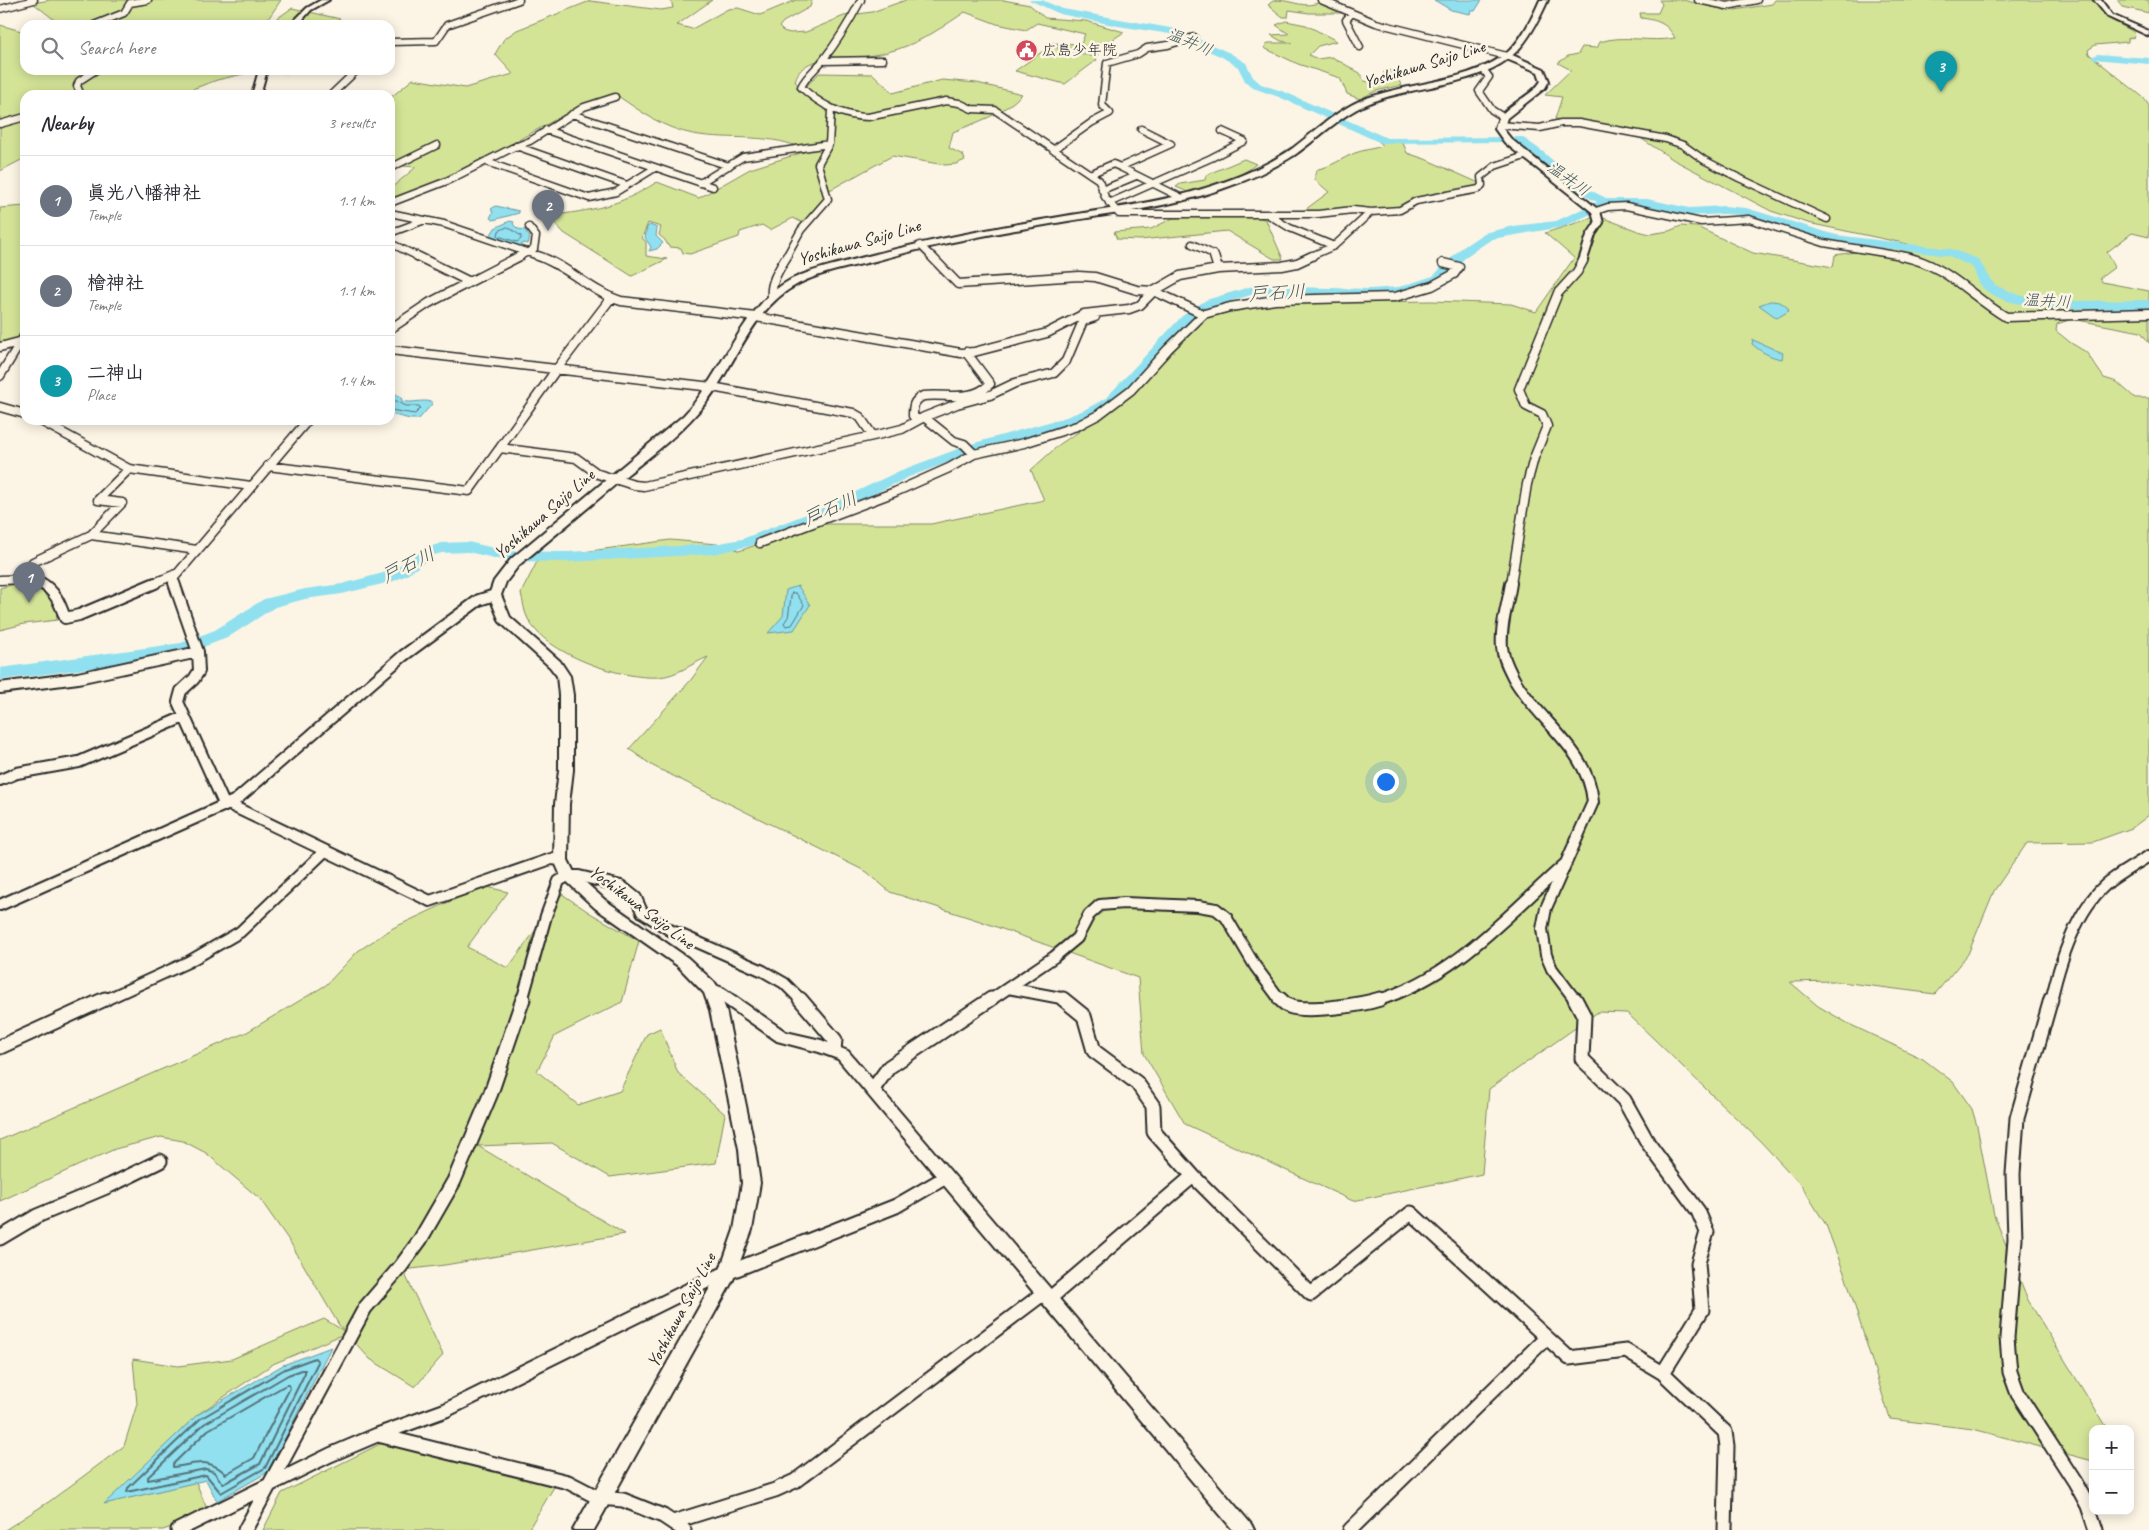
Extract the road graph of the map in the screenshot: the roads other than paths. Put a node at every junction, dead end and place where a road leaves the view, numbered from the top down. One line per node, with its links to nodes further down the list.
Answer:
1 (34, 0): 11 (street)
2 (148, 0): 13 (street)
3 (326, 0): 14 (street)
4 (519, 0): 17 (street)
5 (861, 0): 21 (street)
6 (1321, 0): 12 (street)
7 (1544, 0): 19 (main road, Yoshikawa Saijo Line)
8 (1698, 0): 9 (street)
9 (1757, 0)
10 (2097, 0): 15 (street)
11 (0, 9)
12 (1351, 14): 18 (street); 19 (street)
13 (103, 20)
14 (299, 20)
15 (2149, 34)
16 (1194, 37): 41 (street)
17 (395, 42)
18 (1360, 47)
19 (1507, 56): 22 (main road, Yoshikawa Saijo Line); 33 (street)
20 (883, 60): 21 (street)
21 (822, 61): 30 (street)
22 (1483, 69): 33 (street); 55 (main road, Yoshikawa Saijo Line)
23 (88, 75): 26 (street)
24 (262, 75): 27 (street)
25 (352, 75): 28 (street)
26 (79, 90)
27 (258, 90)
28 (335, 90)
29 (615, 97): 31 (street)
30 (834, 110): 38 (street); 41 (street)
31 (572, 114): 35 (street); 45 (street)
32 (20, 118): 34 (street)
33 (1501, 121): 42 (street); 63 (street)
34 (0, 124)
35 (546, 130): 40 (street); 47 (street)
36 (1141, 130): 46 (street)
37 (1222, 131): 51 (street)
38 (829, 144): 45 (street); 77 (street)
39 (437, 145): 44 (street)
40 (516, 146): 43 (street); 52 (street)
41 (1053, 150): 48 (street)
42 (1525, 156): 59 (street); 60 (street)
43 (487, 162): 52 (street); 56 (street)
44 (395, 166)
45 (728, 166): 50 (street)
46 (1120, 167): 48 (street); 49 (street)
47 (655, 168): 50 (street); 52 (street)
48 (1090, 174): 54 (street)
49 (1136, 176): 51 (street); 54 (street)
50 (700, 183): 53 (street)
51 (1154, 184): 55 (street); 57 (street)
52 (627, 185)
53 (713, 187)
54 (1102, 190): 57 (street)
55 (1182, 198): 58 (main road, Yoshikawa Saijo Line)
56 (395, 201)
57 (1110, 203): 58 (street)
58 (1117, 211): 62 (street); 67 (main road, Yoshikawa Saijo Line)
59 (1596, 211): 72 (street); 80 (street)
60 (1370, 212): 62 (street); 70 (street)
61 (395, 213): 64 (street)
62 (1267, 214): 70 (street)
63 (1826, 219)
64 (426, 220): 66 (street); 71 (street)
65 (530, 227): 71 (street)
66 (395, 231)
67 (920, 244): 76 (street); 77 (main road, Yoshikawa Saijo Line)
68 (1192, 244): 74 (street)
69 (395, 245): 75 (street)
70 (1334, 246): 74 (street)
71 (529, 252): 75 (street); 78 (street)
72 (1583, 261): 119 (street)
73 (1443, 263): 99 (street)
74 (1218, 269): 76 (street)
75 (470, 282): 83 (street)
76 (1154, 292): 79 (street); 81 (street)
77 (772, 296): 82 (main road, Yoshikawa Saijo Line)
78 (611, 298): 82 (street); 89 (street)
79 (1132, 308): 88 (street); 94 (street)
80 (2149, 313)
81 (1203, 314)
82 (756, 317): 88 (street); 91 (main road, Yoshikawa Saijo Line)
83 (395, 325)
84 (20, 340): 86 (street)
85 (20, 344): 90 (street)
86 (0, 347)
87 (395, 351): 89 (street)
88 (966, 352): 94 (street)
89 (556, 370): 91 (street); 98 (street)
90 (0, 376)
91 (712, 387): 97 (street); 102 (main road, Yoshikawa Saijo Line)
92 (0, 407): 93 (street)
93 (20, 411)
94 (921, 418): 97 (street); 99 (street)
95 (48, 425): 101 (street)
96 (304, 425): 100 (street)
97 (873, 436): 102 (street)
98 (500, 448): 100 (street); 102 (street)
99 (974, 454): 105 (street)
100 (268, 466): 103 (street)
101 (129, 469): 103 (street); 104 (street)
102 (616, 478): 110 (main road, Yoshikawa Saijo Line)
103 (251, 486): 106 (street)
104 (91, 535): 106 (street); 108 (street)
105 (760, 543)
106 (197, 550): 107 (street)
107 (176, 574): 108 (street); 111 (street)
108 (19, 578): 109 (street)
109 (0, 580)
110 (495, 595): 115 (street); 118 (main road, Yoshikawa Saijo Line)
111 (198, 651): 112 (street); 113 (street)
112 (0, 688)
113 (184, 717): 114 (street); 115 (street)
114 (0, 780)
115 (227, 805): 116 (street); 121 (street)
116 (325, 850): 118 (street); 124 (street)
117 (2149, 856): 145 (street)
118 (562, 860): 120 (main road, Yoshikawa Saijo Line)
119 (1568, 861): 122 (street); 134 (street)
120 (568, 876): 123 (main road, Yoshikawa Saijo Line); 125 (street); 136 (street)
121 (0, 905)
122 (1008, 988): 126 (street); 128 (street)
123 (710, 989): 125 (street); 131 (main road, Yoshikawa Saijo Line)
124 (0, 1047)
125 (834, 1050): 126 (street)
126 (873, 1089): 129 (street)
127 (160, 1161): 130 (street)
128 (1192, 1176): 132 (street); 133 (street)
129 (946, 1177): 131 (street); 132 (street)
130 (0, 1238)
131 (726, 1274): 135 (street); 137 (main road, Yoshikawa Saijo Line)
132 (1047, 1296): 138 (street); 142 (street)
133 (1546, 1338): 134 (street); 143 (street)
134 (1663, 1373): 144 (street)
135 (377, 1435): 136 (street); 137 (street)
136 (272, 1482): 139 (street); 140 (street)
137 (599, 1498): 138 (street); 141 (main road, Yoshikawa Saijo Line)
138 (679, 1526)
139 (178, 1530)
140 (245, 1530)
141 (583, 1530)
142 (1245, 1530)
143 (1350, 1530)
144 (1725, 1530)
145 (2096, 1530)

